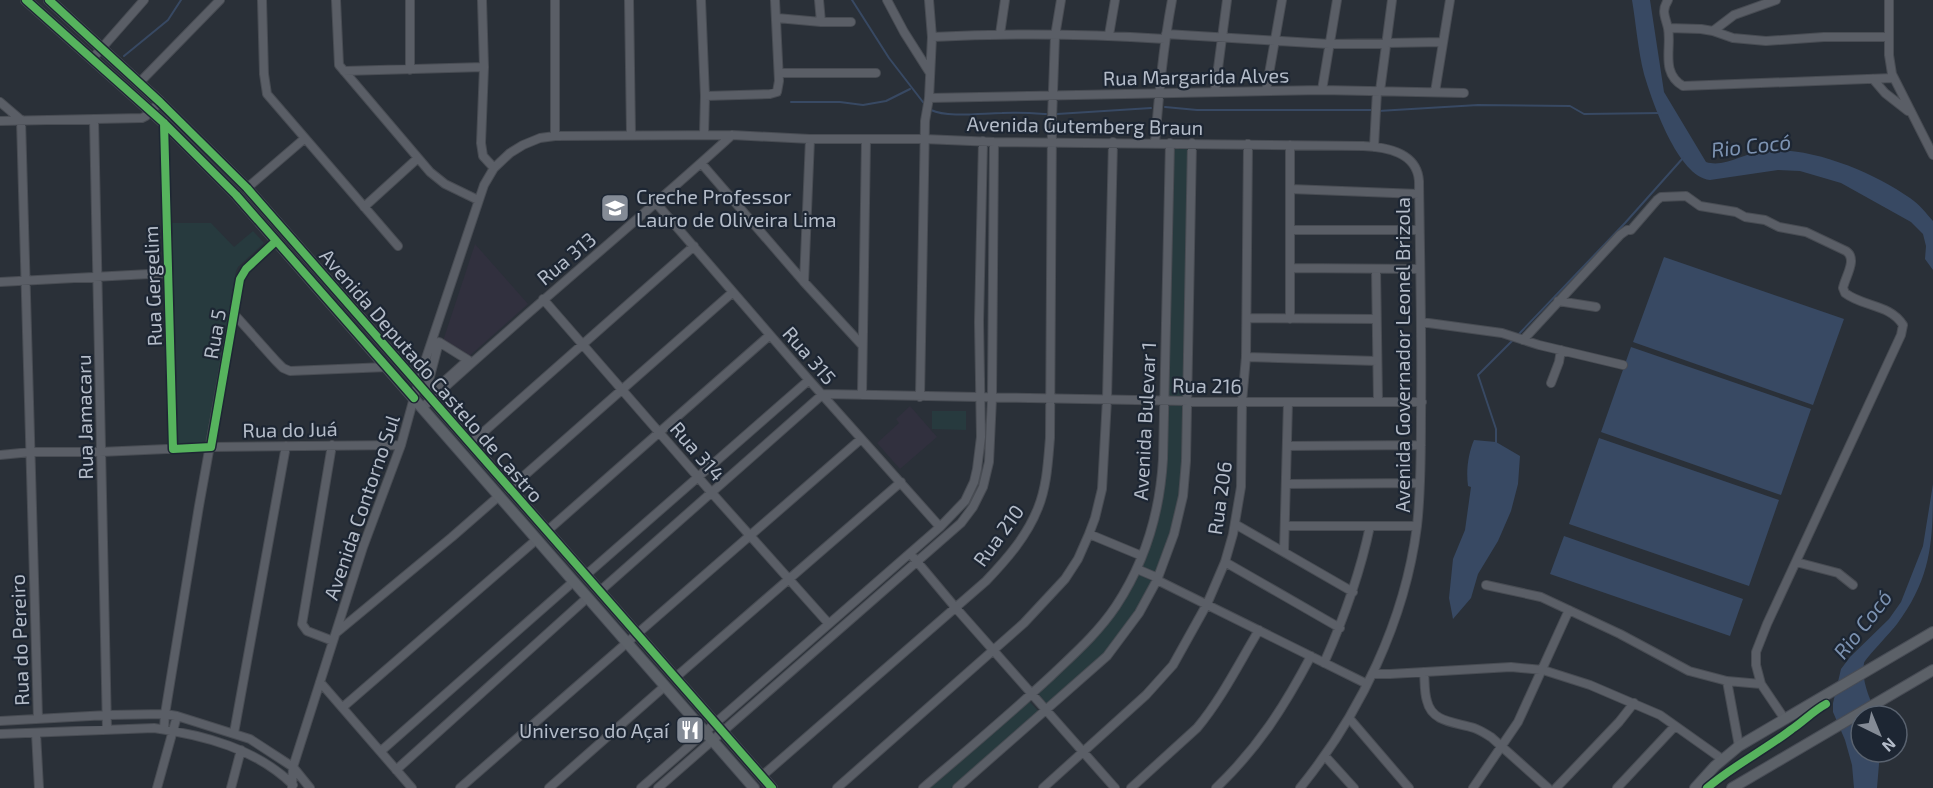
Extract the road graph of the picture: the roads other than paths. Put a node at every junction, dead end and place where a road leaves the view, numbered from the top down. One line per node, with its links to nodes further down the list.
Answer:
1 (26, 0): 45 (main road, Avenida Deputado Castelo de Castro)
2 (49, 0): 33 (main road, Avenida Deputado Castelo de Castro)
3 (144, 0): 46 (street)
4 (219, 0): 56 (street)
5 (262, 0): 79 (street)
6 (336, 0): 50 (street)
7 (410, 0): 49 (street)
8 (482, 0): 48 (street)
9 (555, 0): 78 (street)
10 (629, 0): 75 (street)
11 (701, 0): 64 (street)
12 (776, 0): 28 (street)
13 (819, 0): 29 (street)
14 (887, 0): 52 (street)
15 (929, 0): 37 (street)
16 (1005, 0): 34 (street)
17 (1061, 0): 36 (street, Rua 210)
18 (1115, 0): 35 (street)
19 (1172, 0): 38 (street)
20 (1227, 0): 40 (street)
21 (1282, 0): 41 (street)
22 (1337, 0): 44 (street)
23 (1392, 0): 43 (street)
24 (1450, 0): 42 (street)
25 (1668, 0): 31 (street)
26 (1776, 0): 32 (street)
27 (1888, 0): 39 (street)
28 (777, 18): 29 (street); 53 (street)
29 (821, 22): 30 (street)
30 (851, 22)
31 (1668, 28): 32 (street); 55 (street)
32 (1713, 31): 39 (street)
33 (85, 34): 45 (main road); 46 (main road, Avenida Deputado Castelo de Castro)
34 (999, 34): 36 (street); 37 (street)
35 (1109, 35): 36 (street); 38 (street)
36 (1055, 36): 65 (street, Rua 210)
37 (932, 37): 52 (street)
38 (1165, 37): 40 (street); 61 (street)
39 (1889, 37): 54 (street)
40 (1221, 38): 41 (street); 58 (street)
41 (1275, 40): 44 (street); 59 (street)
42 (1443, 42): 43 (street); 62 (street)
43 (1386, 43): 44 (street); 60 (street)
44 (1329, 44): 57 (street)
45 (75, 45): 47 (main road, Avenida Deputado Castelo de Castro)
46 (103, 48): 47 (street); 56 (main road, Avenida Deputado Castelo de Castro)
47 (93, 58): 69 (main road, Avenida Deputado Castelo de Castro)
48 (484, 67): 49 (street); 96 (street)
49 (410, 69): 50 (street)
50 (344, 71): 94 (street)
51 (876, 73): 53 (street)
52 (930, 73): 66 (street)
53 (779, 74): 64 (street)
54 (1893, 78): 55 (street); 70 (street)
55 (1873, 79): 70 (street)
56 (139, 83): 68 (main road, Avenida Deputado Castelo de Castro)
57 (1322, 90): 59 (street, Rua Margarida Alves); 60 (street, Rua Margarida Alves)
58 (1215, 91): 59 (street, Rua Margarida Alves); 61 (street, Rua Margarida Alves)
59 (1266, 91)
60 (1378, 91): 62 (street, Rua Margarida Alves); 92 (street)
61 (1158, 92): 65 (street, Rua Margarida Alves); 87 (street)
62 (1435, 92): 63 (street, Rua Margarida Alves)
63 (1464, 93)
64 (705, 96): 76 (street)
65 (1052, 96): 66 (street, Rua Margarida Alves); 85 (street, Rua 210)
66 (929, 98): 81 (street)
67 (0, 102): 72 (street)
68 (160, 102): 69 (street); 98 (main road, Avenida Deputado Castelo de Castro)
69 (151, 111): 71 (street); 74 (main road, Avenida Deputado Castelo de Castro)
70 (1911, 113): 93 (street)
71 (94, 118): 72 (street); 113 (street, Rua Jamacaru)
72 (21, 120): 73 (street); 114 (street, Rua do Pereiro)
73 (0, 121)
74 (164, 123): 106 (main road, Avenida Deputado Castelo de Castro); 112 (street, Rua Gergelim)
75 (631, 134): 76 (street, Avenida Contorno Sul); 78 (street, Avenida Contorno Sul)
76 (704, 135): 77 (street, Avenida Contorno Sul)
77 (732, 135): 80 (street, Avenida Gutemberg Braun); 95 (street, Rua 313)
78 (555, 136): 96 (street, Avenida Contorno Sul)
79 (304, 138): 98 (street); 103 (street)
80 (810, 139): 82 (street, Avenida Gutemberg Braun); 116 (street)
81 (924, 139): 82 (street, Avenida Gutemberg Braun); 83 (street, Avenida Gutemberg Braun); 142 (street)
82 (866, 140): 130 (street)
83 (982, 141): 84 (street, Avenida Gutemberg Braun); 143 (street)
84 (994, 141): 85 (street, Avenida Gutemberg Braun); 146 (street)
85 (1052, 142): 86 (street, Avenida Gutemberg Braun); 144 (street, Rua 210)
86 (1113, 142): 87 (street, Avenida Gutemberg Braun); 148 (street)
87 (1155, 143): 88 (street, Avenida Gutemberg Braun)
88 (1170, 143): 89 (street, Avenida Gutemberg Braun); 149 (street, Avenida Bulevar 1)
89 (1192, 143): 90 (street, Avenida Gutemberg Braun); 150 (street, Avenida Bulevar 1)
90 (1248, 144): 91 (street, Avenida Gutemberg Braun); 122 (street, Rua 206)
91 (1290, 144): 92 (street, Avenida Gutemberg Braun); 99 (street)
92 (1374, 147): 97 (street, Avenida Gutemberg Braun)
93 (1933, 155)
94 (418, 158): 101 (street); 103 (street)
95 (701, 163): 102 (street, Rua 313); 116 (street)
96 (494, 168): 101 (street, Avenida Contorno Sul)
97 (1419, 181): 100 (street, Avenida Governador Leonel Brizola)
98 (247, 188): 137 (main road, Avenida Deputado Castelo de Castro)
99 (1290, 189): 100 (street); 104 (street)
100 (1419, 194): 105 (street, Avenida Governador Leonel Brizola)
101 (478, 200): 137 (street, Avenida Contorno Sul)
102 (656, 203): 108 (street, Rua 315); 118 (street, Rua 313)
103 (364, 207): 107 (street)
104 (1290, 230): 105 (street); 109 (street)
105 (1419, 230): 111 (street, Avenida Governador Leonel Brizola)
106 (276, 241): 121 (street, Rua 5); 135 (main road, Avenida Deputado Castelo de Castro)
107 (398, 246)
108 (694, 246): 117 (street, Rua 315); 128 (street)
109 (1290, 268): 110 (street); 123 (street)
110 (1376, 269): 111 (street); 124 (street)
111 (1420, 269): 125 (street, Avenida Governador Leonel Brizola)
112 (168, 273): 113 (street); 165 (street, Rua Gergelim)
113 (98, 277): 114 (street); 167 (street, Rua Jamacaru)
114 (26, 281): 115 (street); 166 (street, Rua do Pereiro)
115 (0, 282)
116 (804, 282): 130 (street)
117 (733, 292): 126 (street, Rua 315); 139 (street)
118 (543, 299): 128 (street, Rua 314); 147 (street, Rua 313)
119 (1558, 301): 120 (street); 127 (street); 190 (street)
120 (1596, 307)
121 (234, 314): 135 (street); 164 (street, Rua 5)
122 (1246, 318): 123 (street); 132 (street, Rua 206)
123 (1290, 319): 124 (street)
124 (1376, 319): 133 (street)
125 (1421, 322): 127 (street); 154 (street, Avenida Governador Leonel Brizola)
126 (770, 335): 136 (street, Rua 315); 156 (street)
127 (1523, 340): 131 (street)
128 (583, 343): 139 (street, Rua 314); 158 (street)
129 (442, 344): 129 (street)
130 (862, 345): 141 (street)
131 (1561, 350): 134 (street); 138 (street)
132 (1246, 357): 133 (street); 152 (street, Rua 206)
133 (1377, 361): 151 (street)
134 (1623, 365)
135 (387, 367): 145 (main road, Avenida Deputado Castelo de Castro)
136 (809, 380): 140 (street, Rua 315); 169 (street)
137 (418, 383): 145 (street, Avenida Contorno Sul); 147 (main road, Avenida Deputado Castelo de Castro)
138 (1551, 383)
139 (622, 389): 156 (street, Rua 314); 173 (street)
140 (823, 394): 141 (street, Rua 216); 157 (street, Rua 315); 174 (street)
141 (862, 395): 142 (street, Rua 216)
142 (920, 397): 143 (street, Rua 216)
143 (980, 397): 146 (street, Rua 216); 180 (street)
144 (1052, 397): 146 (street, Rua 216); 148 (street, Rua 216); 202 (street, Rua 210)
145 (414, 398): 155 (main road, Avenida Deputado Castelo de Castro); 160 (street, Avenida Contorno Sul)
146 (992, 398): 188 (street)
147 (432, 399): 155 (street, Rua 313); 158 (main road, Avenida Deputado Castelo de Castro)
148 (1107, 399): 149 (street, Rua 216); 182 (street)
149 (1164, 401): 150 (street, Rua 216); 187 (street, Avenida Bulevar 1)
150 (1188, 401): 152 (street, Rua 216); 194 (street, Avenida Bulevar 1)
151 (1378, 401): 153 (street, Rua 216); 154 (street, Rua 216)
152 (1242, 402): 153 (street, Rua 216); 176 (street, Rua 206)
153 (1288, 402): 163 (street)
154 (1422, 402): 161 (street, Avenida Governador Leonel Brizola)
155 (423, 407): 175 (main road, Avenida Deputado Castelo de Castro)
156 (660, 432): 169 (street, Rua 314); 181 (street)
157 (861, 439): 170 (street, Rua 315); 183 (street)
158 (470, 444): 173 (main road, Avenida Deputado Castelo de Castro)
159 (332, 445): 160 (street, Rua do Juá); 162 (street, Rua do Juá); 209 (street)
160 (401, 445): 209 (street, Avenida Contorno Sul)
161 (1421, 445): 163 (street); 171 (street, Avenida Governador Leonel Brizola)
162 (286, 446): 164 (street, Rua do Juá); 240 (street)
163 (1287, 446): 172 (street)
164 (211, 447): 165 (street, Rua do Juá); 228 (street, Rua 5)
165 (173, 449): 167 (street, Rua do Juá)
166 (31, 452): 167 (street, Rua do Juá); 168 (street, Rua do Juá); 231 (street, Rua do Pereiro)
167 (100, 452): 229 (street, Rua Jamacaru)
168 (0, 455)
169 (697, 477): 174 (street, Rua 314); 192 (street)
170 (901, 482): 180 (street, Rua 315); 193 (street)
171 (1419, 483): 172 (street); 179 (street, Avenida Governador Leonel Brizola)
172 (1286, 484): 177 (street)
173 (509, 489): 181 (main road, Avenida Deputado Castelo de Castro)
174 (711, 492): 183 (street, Rua 314); 198 (street)
175 (499, 496): 184 (main road, Avenida Deputado Castelo de Castro); 209 (street)
176 (1235, 524): 185 (street); 189 (street, Rua 206)
177 (1285, 526): 178 (street); 185 (street)
178 (1370, 526): 179 (street); 199 (street)
179 (1417, 526): 217 (street, Avenida Governador Leonel Brizola)
180 (940, 527): 186 (street)
181 (547, 531): 192 (main road, Avenida Deputado Castelo de Castro)
182 (1089, 534): 187 (street); 211 (street)
183 (750, 535): 193 (street, Rua 314); 207 (street)
184 (536, 540): 195 (main road, Avenida Deputado Castelo de Castro); 226 (street)
185 (1284, 552): 199 (street)
186 (910, 553): 188 (street); 204 (street)
187 (1142, 556): 191 (street, Avenida Bulevar 1)
188 (918, 561): 202 (street); 236 (street)
189 (1225, 562): 201 (street, Rua 206); 205 (street)
190 (1796, 562): 197 (street); 222 (street)
191 (1137, 569): 194 (street); 224 (street, Avenida Bulevar 1)
192 (586, 575): 198 (main road, Avenida Deputado Castelo de Castro)
193 (788, 579): 204 (street, Rua 314); 218 (street)
194 (1158, 579): 201 (street); 227 (street, Avenida Bulevar 1)
195 (573, 582): 200 (main road, Avenida Deputado Castelo de Castro); 246 (street)
196 (1486, 585): 203 (street)
197 (1853, 585)
198 (600, 591): 207 (main road, Avenida Deputado Castelo de Castro)
199 (1353, 592): 205 (street)
200 (587, 598): 210 (main road, Avenida Deputado Castelo de Castro); 251 (street)
201 (1207, 604): 206 (street); 247 (street, Rua 206)
202 (955, 607): 211 (street); 252 (street, Rua 210)
203 (1569, 610): 214 (street); 219 (street)
204 (829, 624): 236 (street)
205 (1340, 628): 213 (street)
206 (1259, 630): 212 (street); 272 (street)
207 (637, 632): 210 (street); 218 (main road, Avenida Deputado Castelo de Castro)
208 (1933, 632): 233 (main road)
209 (335, 637): 220 (street, Avenida Contorno Sul)
210 (626, 642): 223 (main road, Avenida Deputado Castelo de Castro); 263 (street)
211 (994, 650): 224 (street); 267 (street)
212 (1311, 656): 213 (street); 273 (street)
213 (1324, 663): 221 (street)
214 (1543, 670): 216 (street); 225 (street); 243 (street)
215 (1933, 670): 254 (main road)
216 (1424, 672): 217 (street); 243 (street)
217 (1372, 674): 221 (street, Avenida Governador Leonel Brizola)
218 (676, 676): 236 (main road, Avenida Deputado Castelo de Castro)
219 (1727, 681): 222 (street); 244 (street)
220 (320, 682): 226 (street); 250 (street, Avenida Contorno Sul)
221 (1367, 684): 232 (street, Avenida Governador Leonel Brizola)
222 (1761, 684): 233 (street)
223 (665, 686): 242 (main road, Avenida Deputado Castelo de Castro); 264 (street)
224 (1031, 694): 227 (street); 268 (street, Avenida Bulevar 1)
225 (1634, 703): 235 (street); 279 (street)
226 (343, 707): 246 (street)
227 (1046, 710): 247 (street); 269 (street, Avenida Bulevar 1)
228 (165, 714): 229 (street); 230 (street); 238 (street, Rua 5)
229 (108, 715): 231 (street); 237 (street, Rua Jamacaru)
230 (177, 716): 238 (street); 240 (street)
231 (38, 718): 234 (street)
232 (1349, 718): 248 (street, Avenida Governador Leonel Brizola); 276 (street)
233 (1784, 718): 244 (main road)
234 (0, 721)
235 (1675, 726): 249 (street); 280 (street)
236 (719, 727): 242 (street); 252 (main road, Avenida Deputado Castelo de Castro)
237 (107, 730): 238 (street); 239 (street)
238 (168, 730): 245 (street); 259 (street, Rua 5)
239 (36, 733): 241 (street); 258 (street, Rua do Pereiro)
240 (234, 733): 250 (street)
241 (0, 734)
242 (709, 736): 253 (street); 256 (street); 257 (main road, Avenida Deputado Castelo de Castro)
243 (1502, 746): 277 (street); 278 (street)
244 (1738, 746): 249 (main road)
245 (241, 750): 255 (street); 260 (street)
246 (381, 751): 251 (street)
247 (1084, 752): 270 (street, Rua 206); 271 (street)
248 (1325, 756): 274 (street, Avenida Governador Leonel Brizola); 275 (street)
249 (1722, 759): 281 (main road)
250 (293, 767): 255 (street, Avenida Contorno Sul); 261 (street)
251 (396, 770): 262 (street)
252 (762, 776): 266 (main road, Avenida Deputado Castelo de Castro)
253 (654, 777): 256 (street); 265 (street)
254 (1737, 786)
255 (293, 787)
256 (660, 787)
257 (751, 787)
258 (39, 788)
259 (157, 788)
260 (231, 788)
261 (310, 788)
262 (412, 788)
263 (460, 788)
264 (549, 788)
265 (641, 788)
266 (772, 788)
267 (837, 788)
268 (923, 788)
269 (957, 788)
270 (1043, 788)
271 (1115, 788)
272 (1131, 788)
273 (1216, 788)
274 (1300, 788)
275 (1354, 788)
276 (1409, 788)
277 (1473, 788)
278 (1548, 788)
279 (1556, 788)
280 (1617, 788)
281 (1695, 788)

